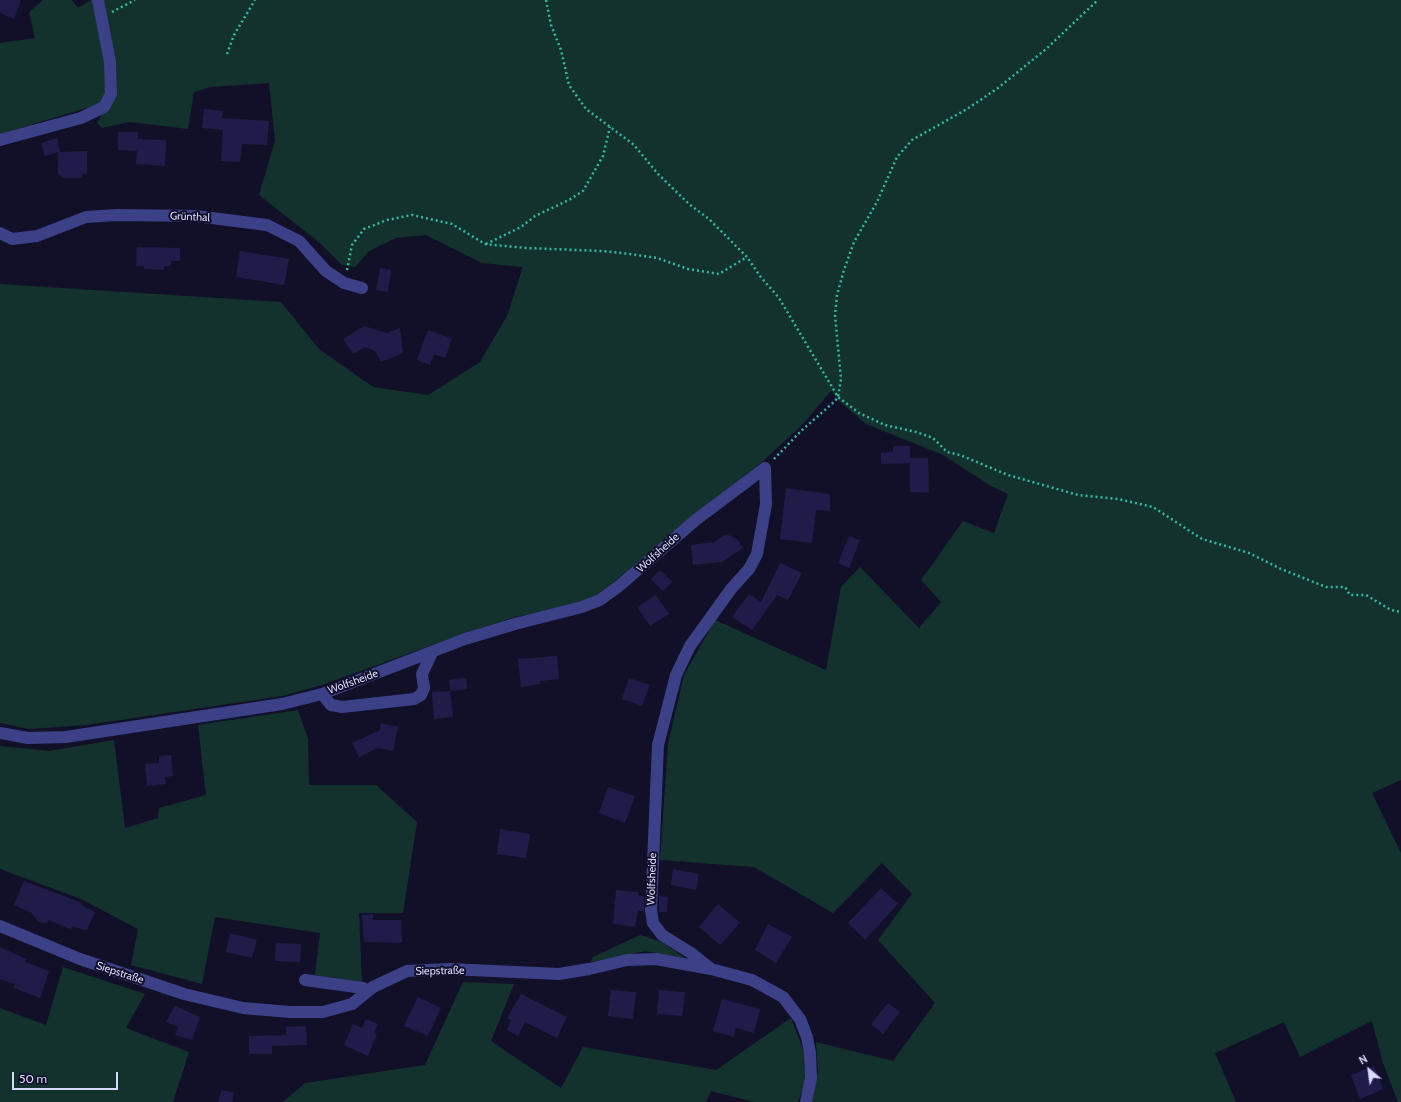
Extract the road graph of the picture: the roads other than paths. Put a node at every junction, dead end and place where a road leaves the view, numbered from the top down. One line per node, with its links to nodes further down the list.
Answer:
1 (98, 0): 2 (street)
2 (0, 140)
3 (0, 233): 4 (street, Grünthal)
4 (362, 288)
5 (432, 653): 6 (street, Wolfsheide); 6 (street); 9 (street, Wolfsheide)
6 (322, 694): 7 (street, Wolfsheide)
7 (0, 733)
8 (0, 926): 11 (street, Siepstraße)
9 (711, 969): 11 (street, Siepstraße); 12 (street, Siepstraße)
10 (305, 980): 11 (street)
11 (367, 992)
12 (806, 1102)

